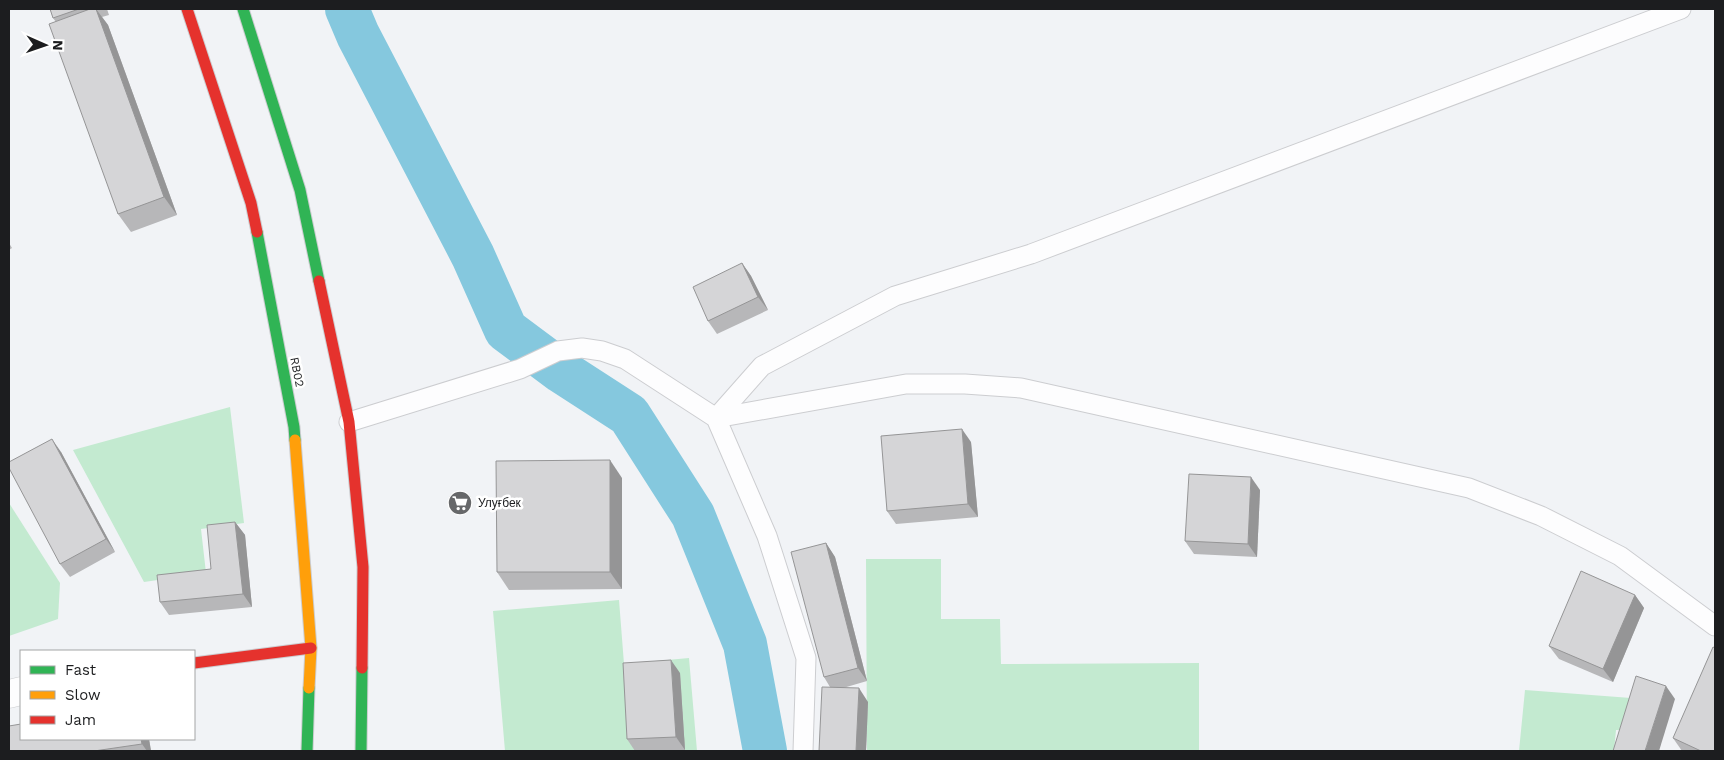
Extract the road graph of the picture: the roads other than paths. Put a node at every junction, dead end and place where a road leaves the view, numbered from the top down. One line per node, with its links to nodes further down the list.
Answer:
1 (187, 9): 7 (main road, RB02)
2 (243, 9): 5 (main road)
3 (1681, 9): 4 (lane)
4 (716, 418): 5 (lane); 6 (lane); 11 (lane)
5 (349, 422): 10 (main road)
6 (1715, 626)
7 (312, 648): 8 (main road); 9 (main road, RB02)
8 (195, 663)
9 (307, 751)
10 (361, 751)
11 (803, 751)

